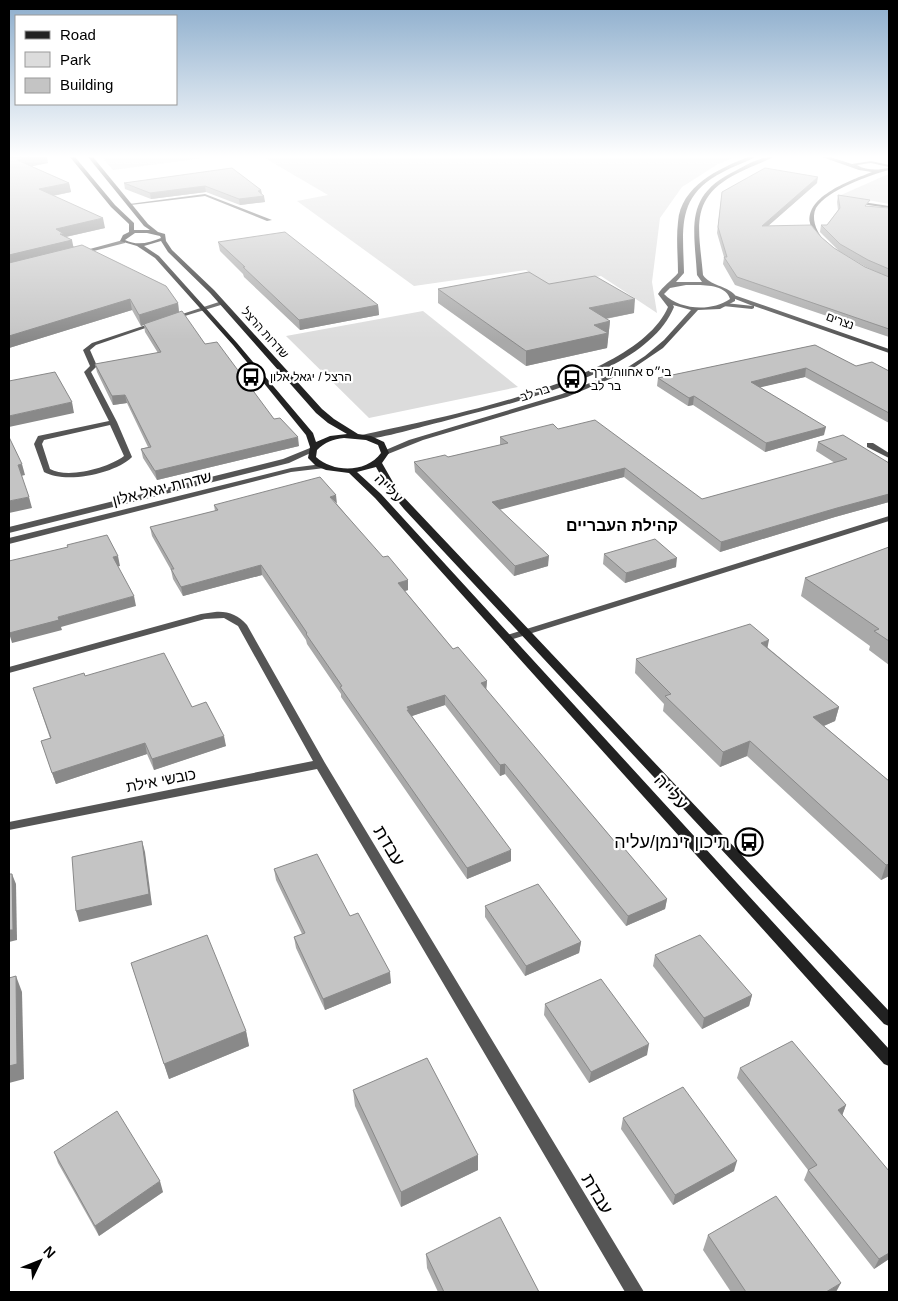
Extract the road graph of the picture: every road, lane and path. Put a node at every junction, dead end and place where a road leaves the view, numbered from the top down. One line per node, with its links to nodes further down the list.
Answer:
1 (128, 218): 9 (main road)
2 (141, 218): 8 (main road)
3 (263, 218): 7 (street)
4 (681, 218): 16 (street)
5 (697, 218): 15 (street)
6 (812, 218): 13 (street)
7 (269, 220)
8 (157, 232): 9 (main road); 10 (main road, שדרות הרצל)
9 (131, 233): 11 (main road)
10 (162, 239): 12 (main road); 19 (main road, שדרות הרצל)
11 (123, 242): 12 (main road); 14 (street)
12 (138, 245): 21 (main road)
13 (826, 246)
14 (75, 253)
15 (710, 284): 16 (street); 17 (street, נצרים)
16 (671, 285): 18 (street)
17 (732, 296): 20 (street); 23 (street, נצרים)
18 (667, 301): 22 (street, נצרים); 27 (street, בר לב)
19 (222, 303): 21 (street); 26 (main road, שדרות הרצל)
20 (725, 305): 22 (street, נצרים); 23 (street, נצרים)
21 (203, 308): 25 (street); 29 (main road)
22 (698, 308): 30 (street, בר לב)
23 (782, 312): 24 (street, נצרים)
24 (889, 351)
25 (113, 422): 25 (street)
26 (356, 436): 27 (main road); 29 (main road)
27 (365, 437): 30 (main road)
28 (870, 445): 31 (street)
29 (313, 448): 33 (main road); 36 (street, שדרות יגאל אלון)
30 (385, 452): 32 (main road)
31 (889, 456)
32 (378, 463): 34 (main road); 38 (main road, עלייה)
33 (322, 466): 34 (main road); 37 (street, שדרות יגאל אלון)
34 (350, 470): 39 (main road, עלייה)
35 (889, 518): 38 (street)
36 (9, 530)
37 (9, 541)
38 (524, 632): 39 (street); 43 (main road, עלייה)
39 (507, 638): 44 (main road, עלייה)
40 (9, 670): 41 (street, עבדת)
41 (320, 764): 42 (street, כובשי אילת); 45 (street, עבדת)
42 (9, 826)
43 (889, 1020)
44 (889, 1058)
45 (635, 1292)

